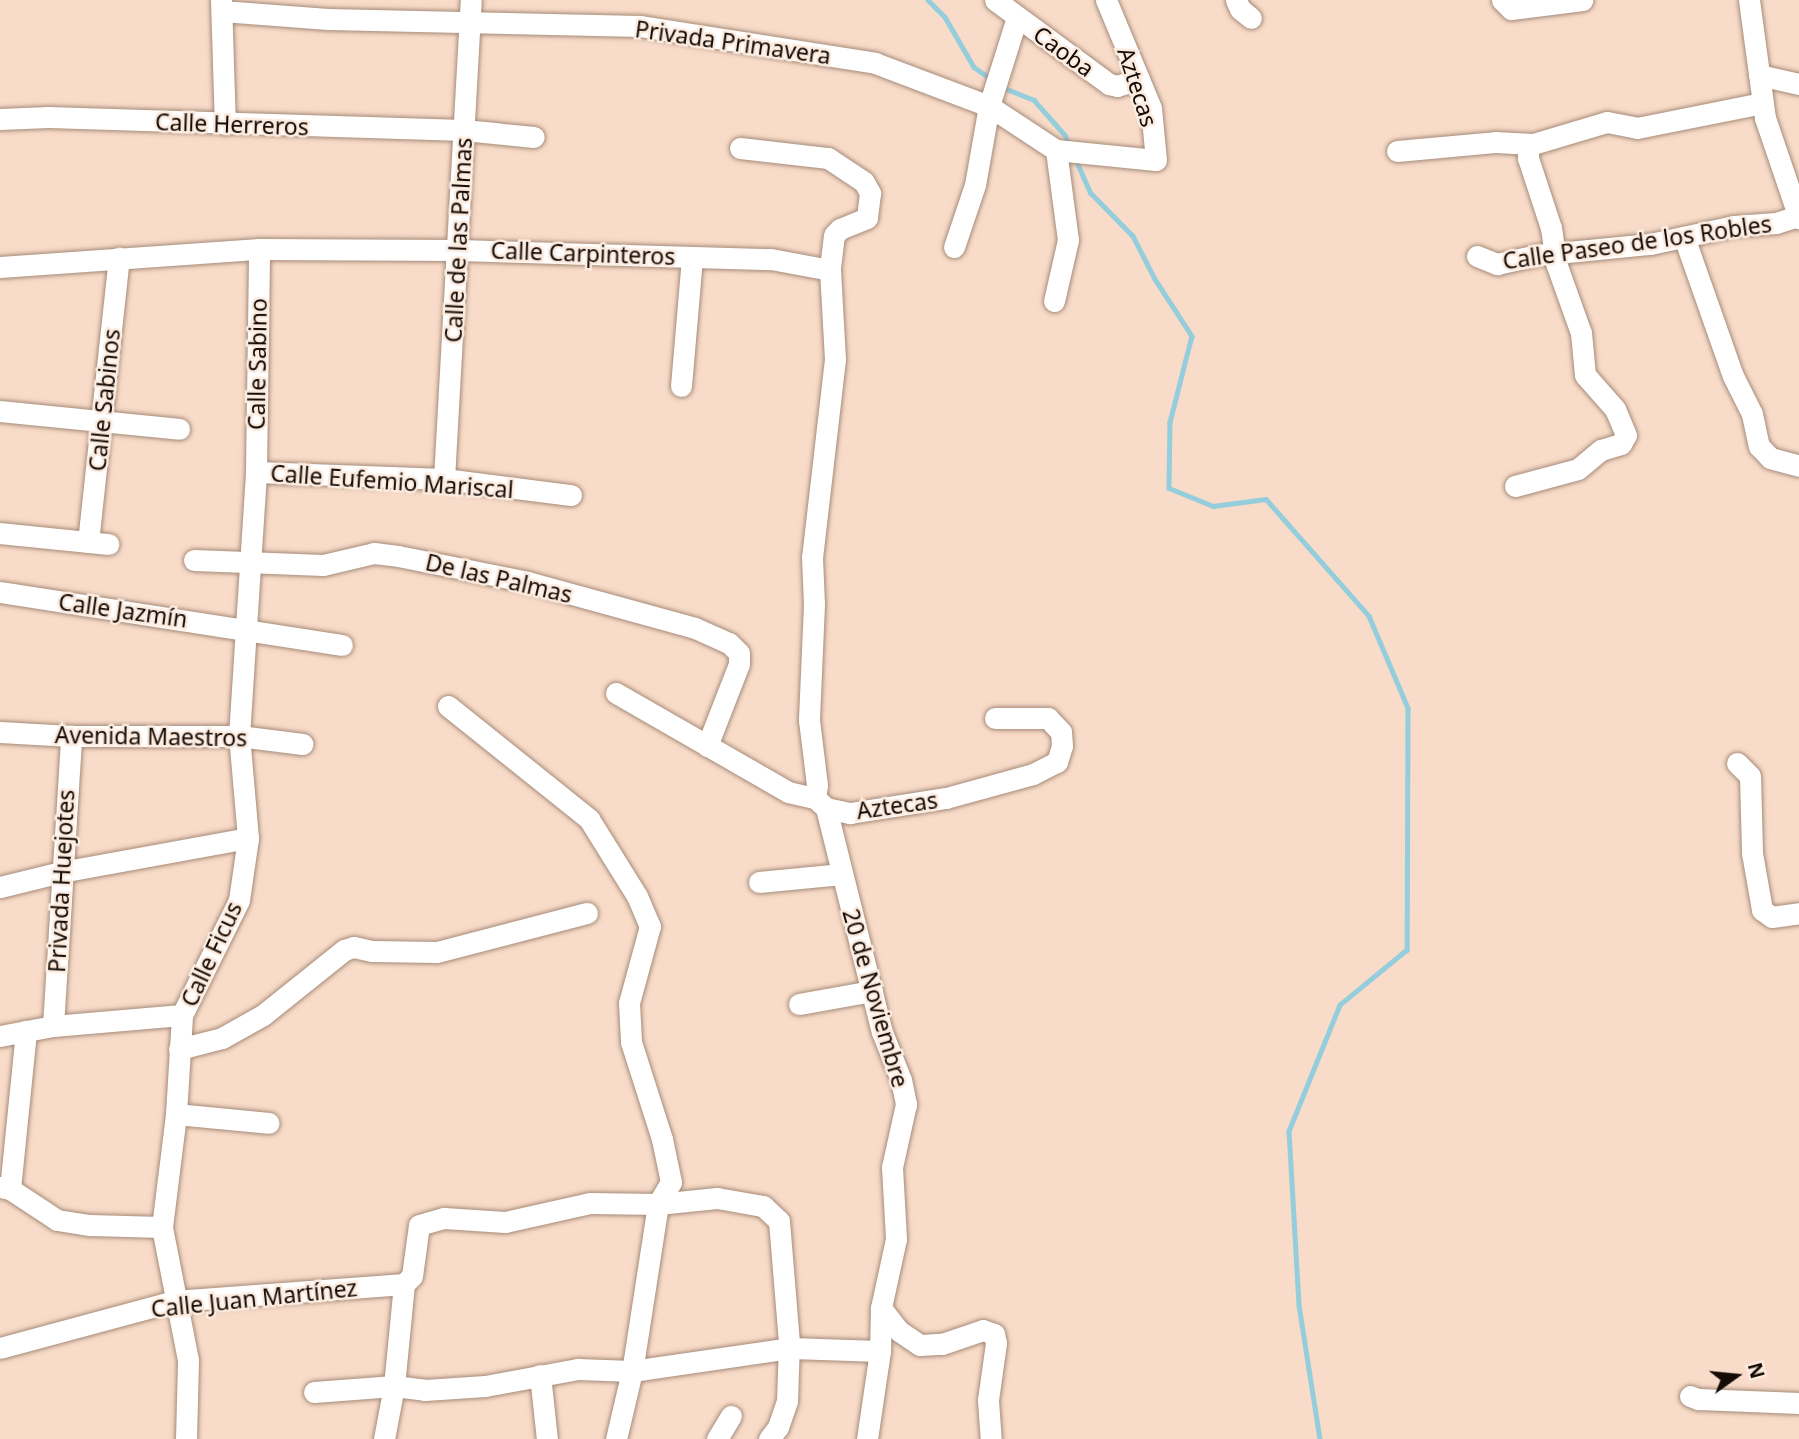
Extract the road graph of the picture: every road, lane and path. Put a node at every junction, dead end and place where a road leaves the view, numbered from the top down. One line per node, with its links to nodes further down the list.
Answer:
1 (471, 0): 11 (street, Calle de las Palmas)
2 (995, 0): 9 (street, Caoba)
3 (1106, 0): 13 (street, Aztecas)
4 (1236, 0): 10 (street)
5 (1502, 0): 6 (street)
6 (1582, 0)
7 (1749, 0): 12 (street)
8 (221, 5): 11 (street, Privada Primavera); 18 (street)
9 (1017, 18): 13 (street, Caoba); 16 (street)
10 (1251, 18)
11 (469, 22): 16 (street, Privada Primavera); 19 (street, Calle de las Palmas)
12 (1759, 75): 14 (street); 15 (street)
13 (1139, 79): 23 (street, Aztecas)
14 (1799, 84)
15 (1762, 103): 21 (street); 25 (street)
16 (989, 106): 23 (street, Privada Primavera); 27 (street)
17 (0, 119): 18 (street, Calle Herreros)
18 (225, 124): 19 (street, Calle Herreros)
19 (464, 130): 20 (street, Calle Herreros); 29 (street, Calle de las Palmas)
20 (534, 137)
21 (1528, 145): 24 (street); 30 (street)
22 (740, 148): 35 (street)
23 (1056, 150): 36 (street)
24 (1397, 151)
25 (1799, 217): 26 (street, Calle Paseo de los Robles)
26 (1684, 237): 30 (street, Calle Paseo de los Robles); 41 (street)
27 (954, 247)
28 (259, 249): 29 (street, Calle Carpinteros); 33 (street, Calle Carpinteros); 42 (street, Calle Sabino)
29 (459, 250): 32 (street, Calle Carpinteros); 43 (street, Calle de las Palmas)
30 (1554, 254): 31 (street, Calle Paseo de los Robles); 44 (street)
31 (1478, 256)
32 (692, 257): 35 (street, Calle Carpinteros); 37 (street)
33 (119, 258): 34 (street, Calle Carpinteros); 39 (street, Calle Sabinos)
34 (0, 267)
35 (830, 270): 61 (street, 20 de Noviembre)
36 (1054, 301)
37 (681, 386)
38 (0, 411): 39 (street)
39 (102, 421): 40 (street); 46 (street, Calle Sabinos)
40 (179, 429)
41 (1799, 466)
42 (256, 472): 43 (street, Calle Eufemio Mariscal); 48 (street, Calle Sabino)
43 (444, 479): 45 (street, Calle Eufemio Mariscal)
44 (1515, 486)
45 (570, 495)
46 (0, 533)
47 (194, 560): 48 (street, De las Palmas)
48 (249, 563): 50 (street, Calle Ficus); 59 (street, De las Palmas)
49 (0, 592): 50 (street, Calle Jazmín)
50 (246, 628): 51 (street, Calle Jazmín); 57 (street, Calle Ficus)
51 (342, 645)
52 (616, 694): 59 (street, Aztecas)
53 (448, 706): 79 (street)
54 (995, 718): 61 (street, Aztecas)
55 (0, 732): 56 (street, Avenida Maestros)
56 (71, 736): 57 (street, Avenida Maestros); 63 (street, Privada Huejotes)
57 (239, 736): 58 (street, Avenida Maestros); 62 (street, Calle Ficus)
58 (302, 744)
59 (707, 746): 61 (street, Aztecas)
60 (1737, 763): 68 (street)
61 (820, 803): 64 (street, 20 de Noviembre)
62 (248, 838): 63 (street); 71 (street, Calle Ficus)
63 (61, 872): 66 (street); 72 (street, Privada Huejotes)
64 (842, 874): 65 (street); 69 (street, 20 de Noviembre)
65 (759, 883)
66 (0, 887)
67 (587, 913): 75 (street)
68 (1799, 913)
69 (872, 990): 70 (street); 83 (street, 20 de Noviembre)
70 (799, 1004)
71 (182, 1015): 72 (street); 75 (street, Calle Ficus)
72 (53, 1026): 73 (street)
73 (26, 1031): 74 (street); 78 (street)
74 (0, 1037)
75 (179, 1049): 76 (street, Calle Ficus)
76 (176, 1114): 77 (street); 80 (street, Calle Ficus)
77 (269, 1123)
78 (5, 1188): 80 (street)
79 (658, 1204): 81 (street); 85 (street); 87 (street)
80 (162, 1227): 82 (street, Calle Ficus)
81 (404, 1284): 82 (street, Calle Juan Martínez); 89 (street)
82 (174, 1301): 84 (street, Calle Juan Martínez); 94 (street, Calle Ficus)
83 (881, 1308): 86 (street, 20 de Noviembre); 101 (street)
84 (0, 1348)
85 (789, 1348): 86 (street); 87 (street); 99 (street)
86 (880, 1351): 100 (street, 20 de Noviembre)
87 (632, 1371): 88 (street); 97 (street)
88 (540, 1375): 89 (street); 96 (street)
89 (394, 1386): 90 (street); 95 (street)
90 (314, 1392)
91 (1689, 1395): 92 (street)
92 (1799, 1403)
93 (732, 1416): 98 (street)
94 (186, 1439)
95 (384, 1439)
96 (547, 1439)
97 (617, 1439)
98 (717, 1439)
99 (769, 1439)
100 (867, 1439)
101 (990, 1439)

